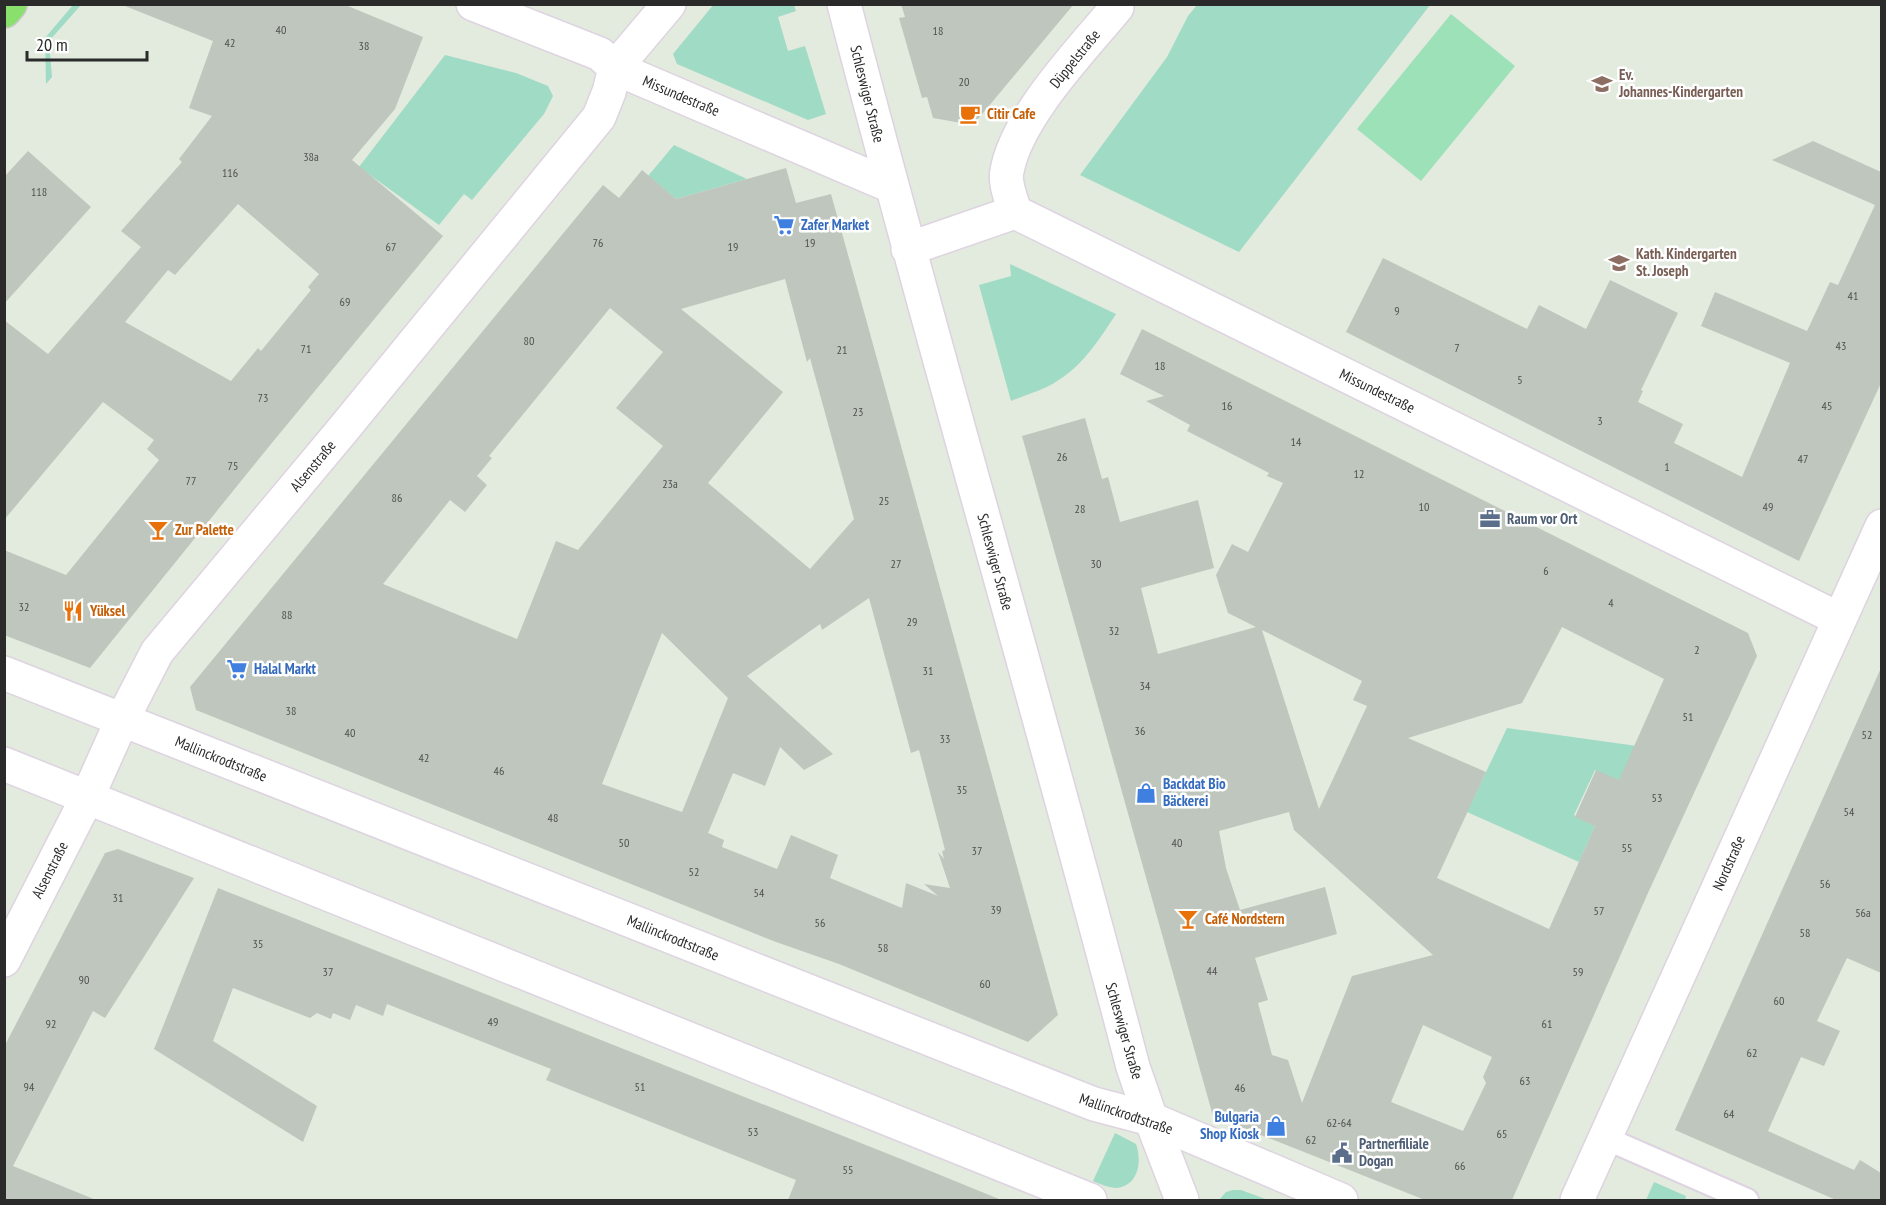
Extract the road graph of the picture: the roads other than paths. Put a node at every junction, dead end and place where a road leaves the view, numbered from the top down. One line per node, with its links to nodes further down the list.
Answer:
1 (10, 4): 6 (main road)
2 (473, 4): 7 (street, Missundestraße)
3 (669, 4): 7 (street, Alsenstraße)
4 (844, 4): 8 (street, Schleswiger Straße)
5 (1117, 7): 9 (street, Düppelstraße)
6 (4, 11)
7 (615, 68): 8 (street, Missundestraße); 14 (street, Alsenstraße)
8 (891, 186): 10 (street, Schleswiger Straße)
9 (1015, 212): 10 (street); 12 (street, Missundestraße)
10 (908, 249): 18 (street, Schleswiger Straße)
11 (1881, 526): 12 (street, Nordstraße)
12 (1839, 620): 19 (street, Nordstraße)
13 (4, 673): 14 (street, Mallinckrodtstraße)
14 (122, 720): 16 (street, Alsenstraße); 18 (street, Mallinckrodtstraße)
15 (4, 764): 16 (street)
16 (87, 798): 17 (street, Alsenstraße); 20 (street)
17 (4, 960)
18 (1151, 1119): 21 (street, Schleswiger Straße); 22 (street, Mallinckrodtstraße)
19 (1605, 1138): 23 (street, Nordstraße); 24 (lane)
20 (1090, 1200)
21 (1182, 1200)
22 (1341, 1200)
23 (1577, 1200)
24 (1748, 1200)

